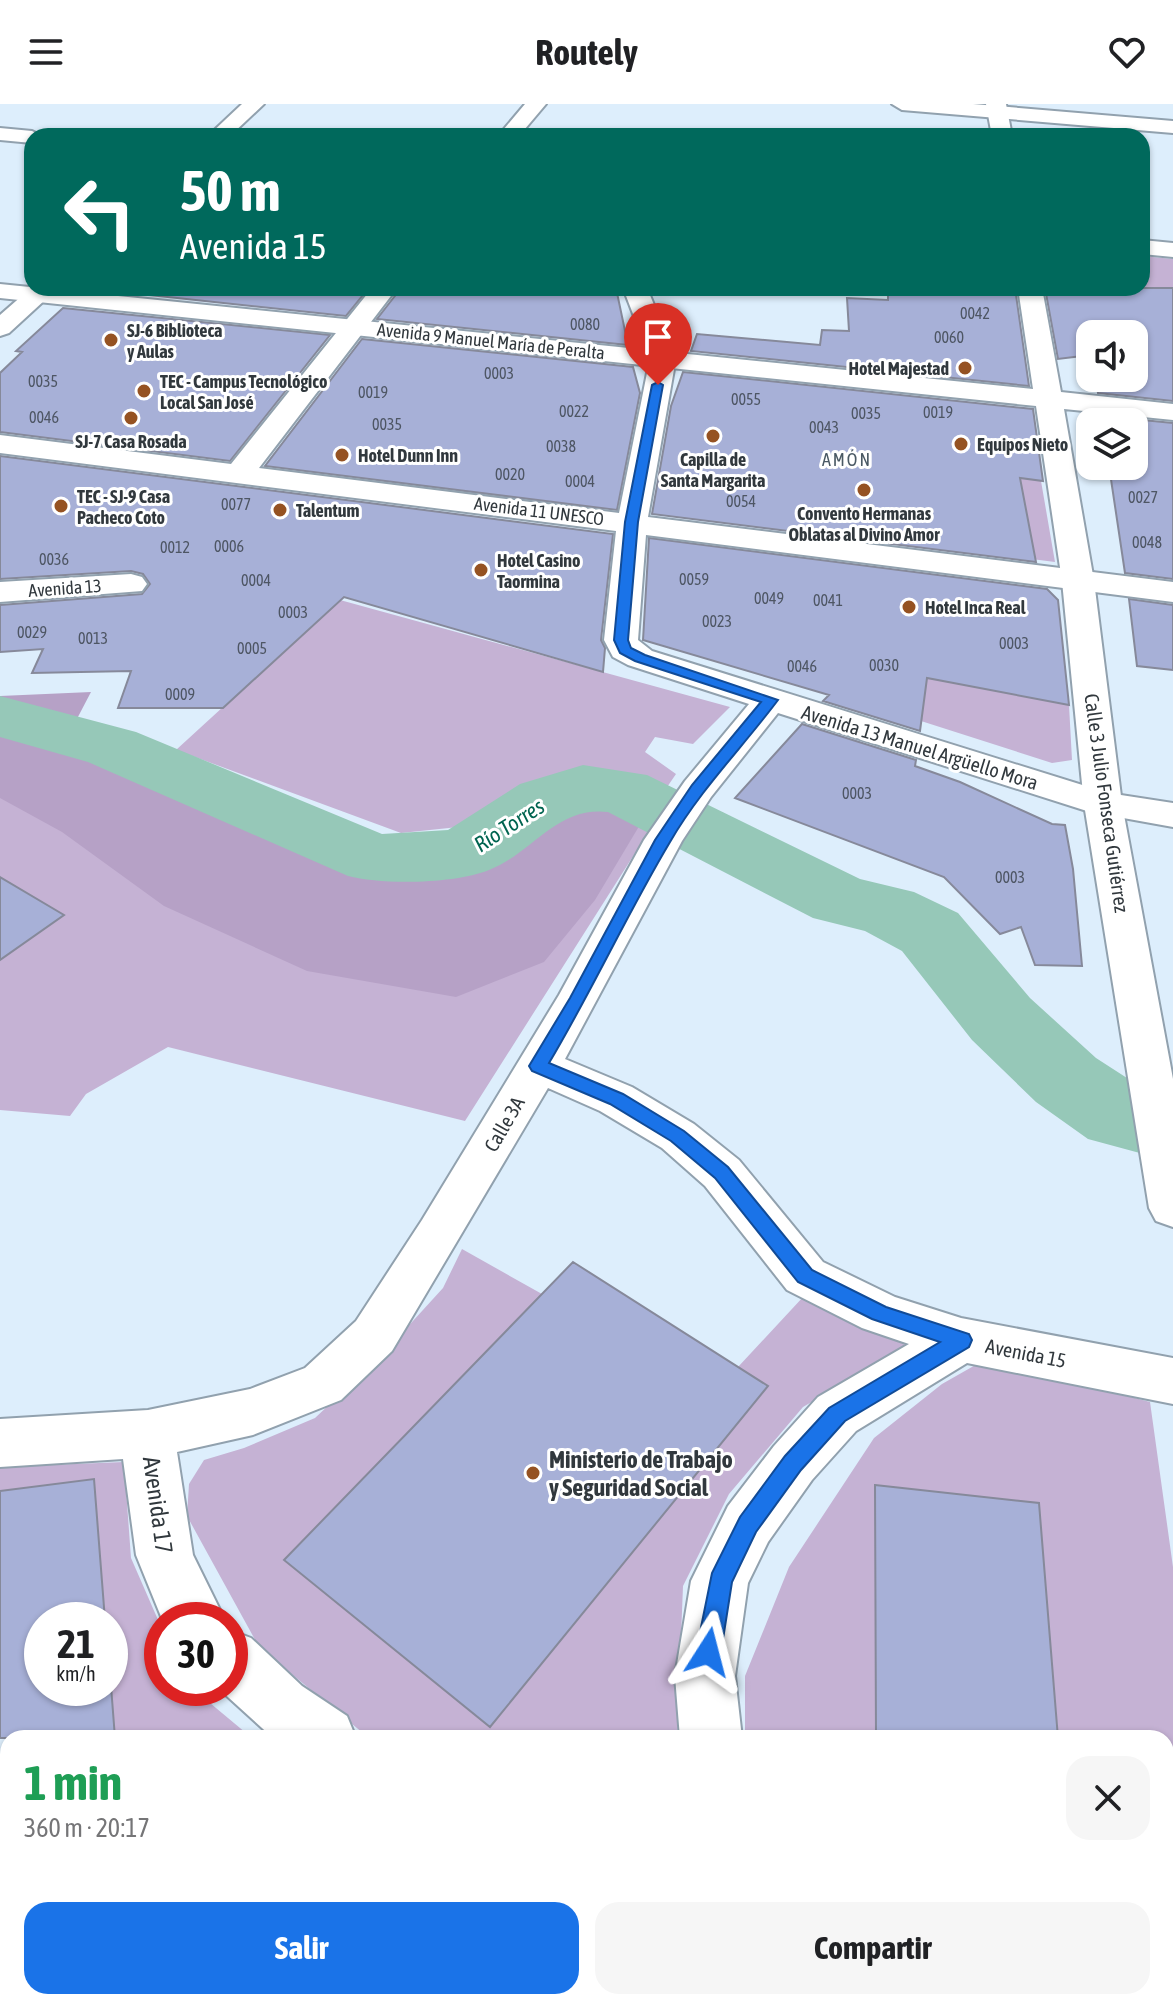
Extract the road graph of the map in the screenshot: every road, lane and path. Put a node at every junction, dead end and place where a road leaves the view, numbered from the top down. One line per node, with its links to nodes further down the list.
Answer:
1 (254, 104): 6 (street)
2 (536, 104): 7 (street)
3 (902, 104): 4 (street)
4 (997, 108): 5 (street); 8 (street)
5 (1173, 127)
6 (227, 128)
7 (515, 128)
8 (1001, 128)
9 (0, 134): 10 (street)
10 (24, 136)
11 (1150, 248): 12 (street)
12 (1173, 250)
13 (0, 291): 14 (street, Avenida 9 Manuel María de Peralta)
14 (24, 291)
15 (37, 296): 21 (street)
16 (86, 296): 20 (street, Avenida 9 Manuel María de Peralta)
17 (379, 296): 20 (street)
18 (638, 296): 22 (street)
19 (1031, 296): 23 (street, Calle 3 Julio Fonseca Gutiérrez)
20 (355, 327): 22 (street, Avenida 9 Manuel María de Peralta); 26 (street)
21 (0, 328)
22 (663, 358): 23 (street, Avenida 9 Manuel María de Peralta); 27 (street)
23 (1047, 398): 24 (street, Avenida 9 Manuel María de Peralta); 28 (street, Calle 3 Julio Fonseca Gutiérrez)
24 (1173, 412)
25 (0, 444): 26 (street, Avenida 11 UNESCO)
26 (239, 474): 27 (street, Avenida 11 UNESCO)
27 (632, 522): 28 (street, Avenida 11 UNESCO); 32 (street, Avenida 13 Manuel Argüello Mora)
28 (1078, 581): 31 (street, Avenida 11 UNESCO); 33 (street, Calle 3 Julio Fonseca Gutiérrez)
29 (131, 584): 30 (street, Avenida 13)
30 (0, 592)
31 (1173, 592)
32 (770, 700): 33 (street, Avenida 13 Manuel Argüello Mora); 35 (street, Calle 3A)
33 (1103, 804): 34 (street, Avenida 13 Manuel Argüello Mora); 36 (street, Calle 3 Julio Fonseca Gutiérrez)
34 (1173, 815)
35 (538, 1066): 37 (street, Avenida 15); 39 (street, Calle 3A)
36 (1171, 1198)
37 (961, 1340): 38 (street, Avenida 15); 44 (street)
38 (1173, 1381)
39 (148, 1434): 40 (street, Avenida 17); 41 (street, Avenida 17)
40 (0, 1443)
41 (182, 1602)
42 (248, 1676): 43 (street)
43 (314, 1730)
44 (710, 1730)

